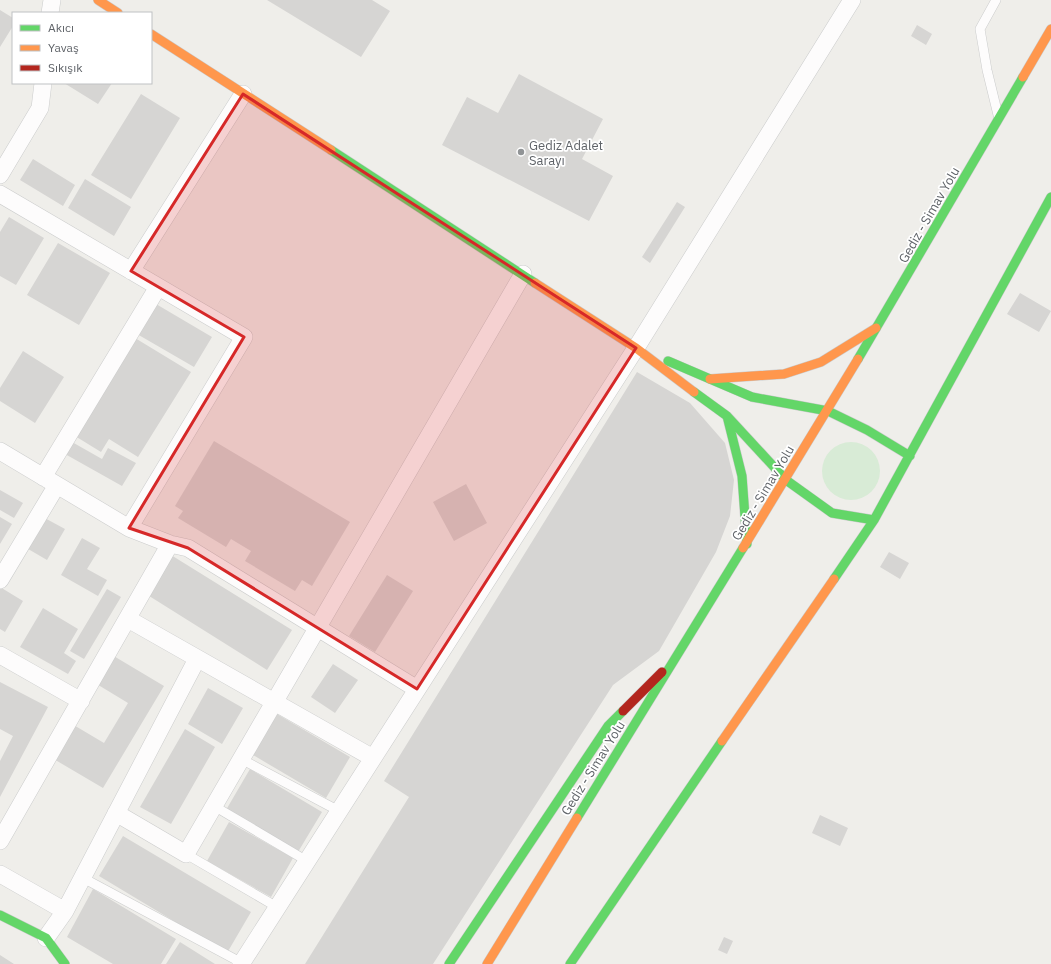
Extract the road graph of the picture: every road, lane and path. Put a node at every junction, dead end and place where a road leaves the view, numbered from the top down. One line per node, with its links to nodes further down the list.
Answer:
1 (52, 0): 5 (street)
2 (98, 0): 6 (main road)
3 (852, 0): 19 (street)
4 (996, 0): 11 (lane)
5 (50, 12)
6 (116, 12)
7 (1051, 29): 11 (main road, Gediz - Simav Yolu)
8 (152, 35): 10 (main road)
9 (43, 84): 12 (street)
10 (242, 94): 15 (street); 16 (main road)
11 (999, 118): 18 (main road, Gediz - Simav Yolu)
12 (0, 175)
13 (0, 194): 15 (street)
14 (1051, 197): 24 (main road)
15 (131, 271): 17 (street)
16 (523, 274): 19 (main road); 33 (street)
17 (158, 287): 26 (street); 28 (street)
18 (880, 325): 20 (main road); 21 (main road, Gediz - Simav Yolu)
19 (636, 348): 20 (main road); 22 (main road); 37 (street)
20 (710, 379): 21 (main road)
21 (828, 412): 24 (main road); 25 (main road, Gediz - Simav Yolu)
22 (728, 416): 25 (main road); 30 (main road)
23 (0, 451): 26 (street)
24 (910, 456): 27 (main road)
25 (786, 480): 27 (main road); 30 (main road, Gediz - Simav Yolu)
26 (50, 481): 28 (street); 31 (street)
27 (874, 520): 58 (main road)
28 (129, 528): 29 (street)
29 (170, 544): 32 (street); 33 (street)
30 (747, 544): 35 (main road, Gediz - Simav Yolu)
31 (0, 580)
32 (128, 619): 36 (street); 38 (street)
33 (317, 628): 37 (street); 39 (street)
34 (0, 655): 38 (street)
35 (679, 656): 56 (main road); 57 (main road, Gediz - Simav Yolu)
36 (197, 659): 39 (street); 44 (street)
37 (417, 689): 40 (street)
38 (81, 701): 45 (street)
39 (274, 702): 40 (street); 41 (street)
40 (373, 758): 43 (street)
41 (241, 760): 42 (street); 43 (lane)
42 (214, 806): 46 (street); 47 (lane)
43 (339, 810): 47 (street)
44 (116, 813): 46 (street); 49 (street)
45 (0, 841)
46 (186, 854): 50 (lane)
47 (307, 861): 50 (street)
48 (0, 874): 51 (street)
49 (83, 878): 51 (street); 55 (lane)
50 (277, 907): 55 (street)
51 (65, 911): 53 (street)
52 (0, 915): 53 (main road)
53 (46, 938): 54 (main road)
54 (65, 964)
55 (241, 964)
56 (449, 964)
57 (487, 964)
58 (570, 964)

